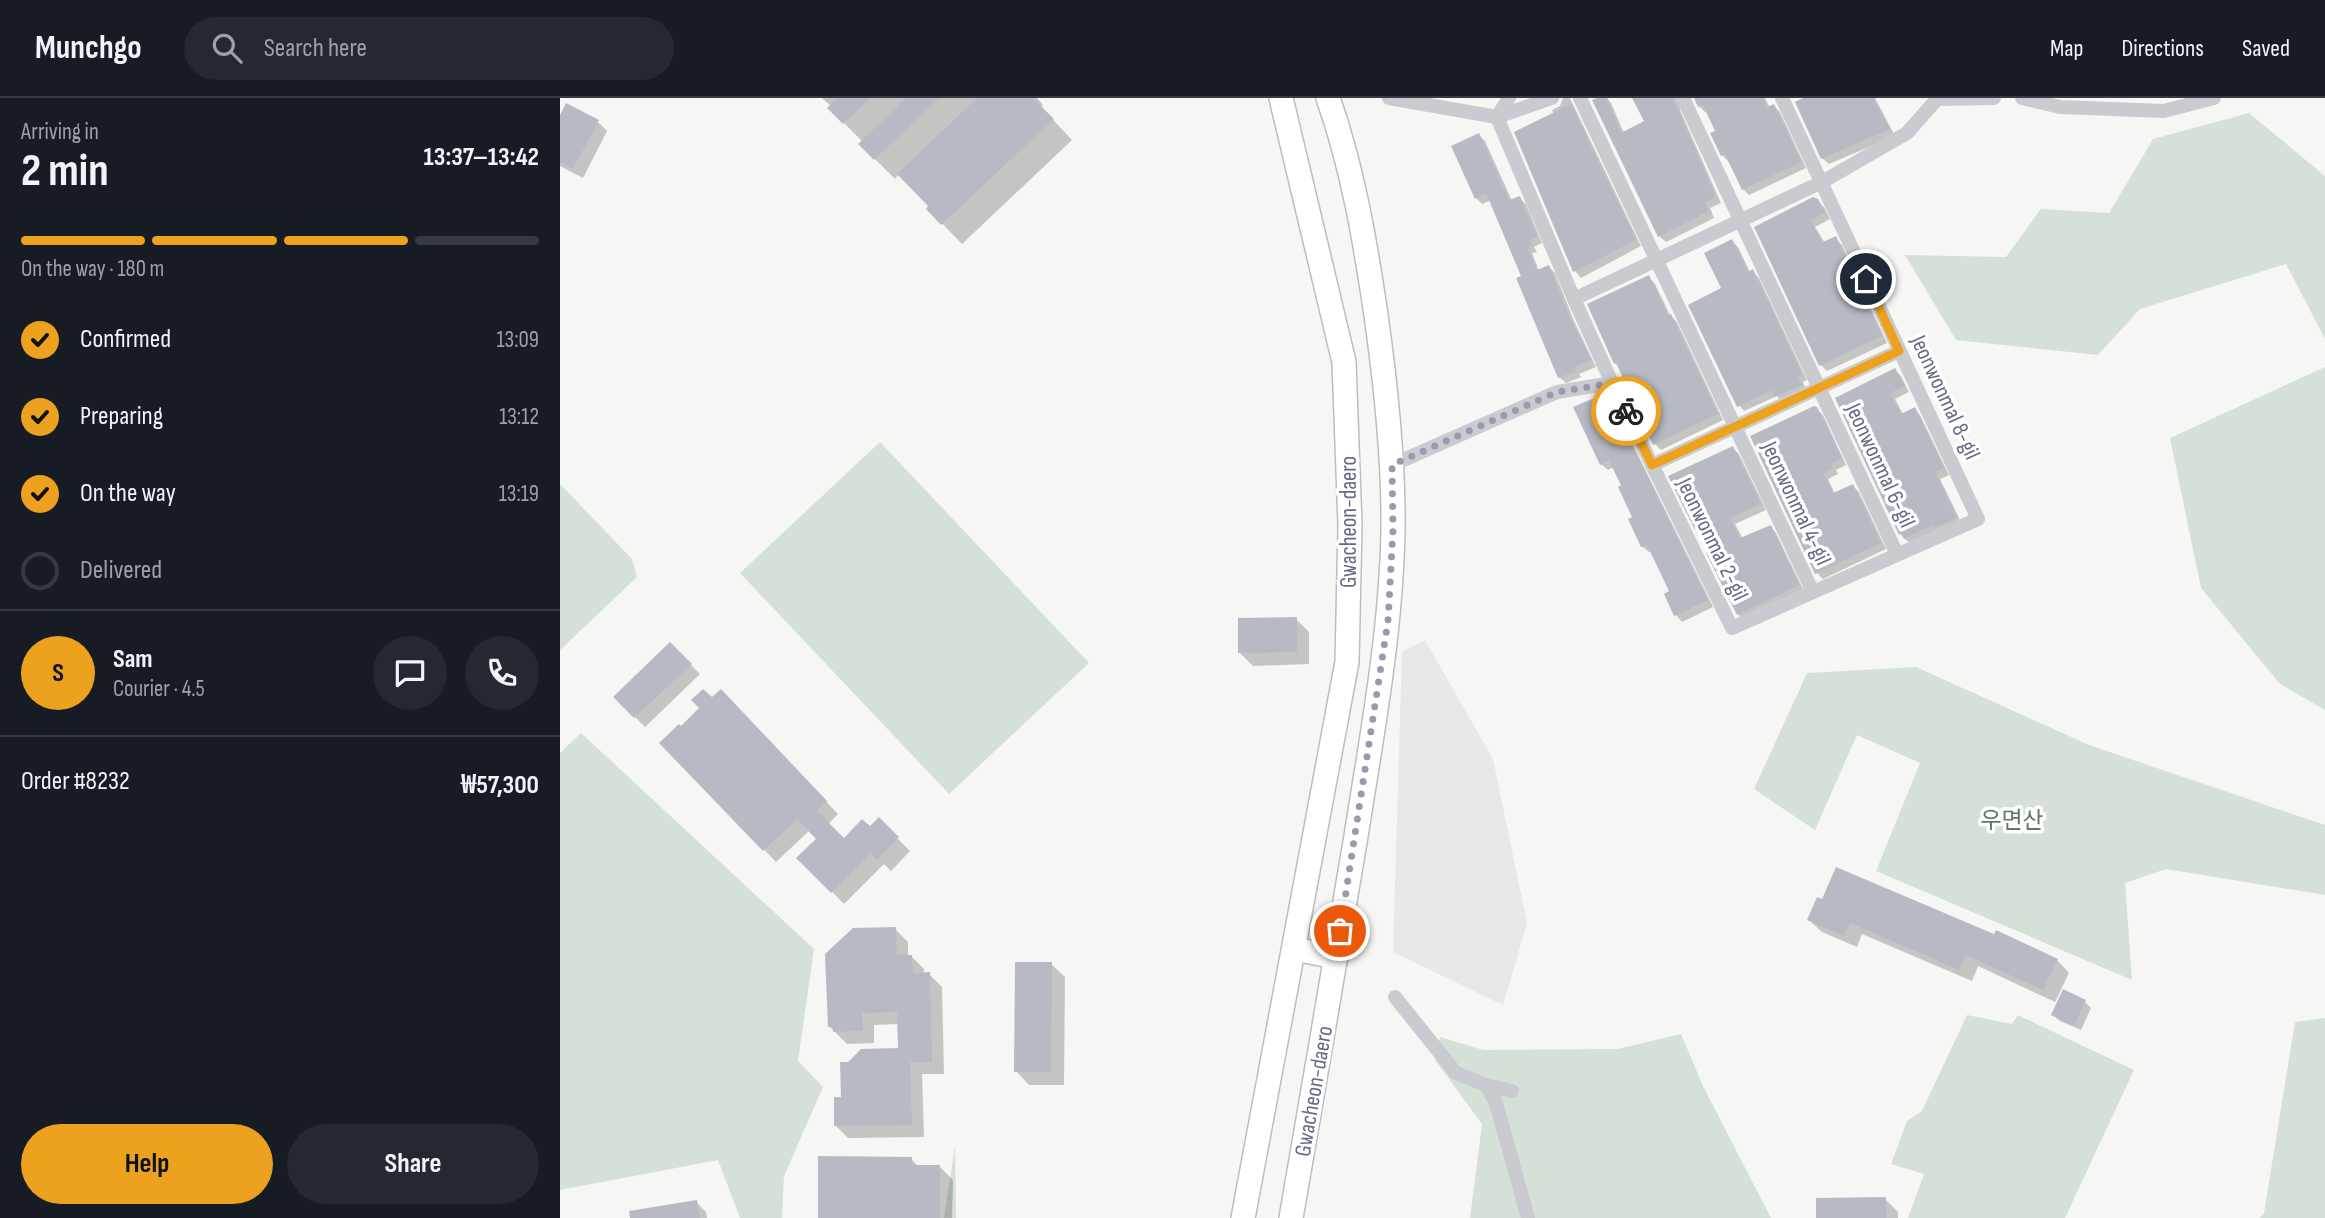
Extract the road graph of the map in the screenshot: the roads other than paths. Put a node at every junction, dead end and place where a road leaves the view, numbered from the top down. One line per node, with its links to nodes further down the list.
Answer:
1 (1281, 98): 28 (main road, Gwacheon-daero)
2 (1328, 98): 23 (main road, Gwacheon-daero)
3 (1389, 98): 14 (street)
4 (1509, 98): 14 (street)
5 (1552, 98): 14 (street)
6 (1580, 98): 17 (street, Jeonwonmal 4-gil)
7 (1684, 98): 16 (street, Jeonwonmal 6-gil)
8 (1782, 98): 15 (street, Jeonwonmal 8-gil)
9 (1937, 98): 10 (street); 15 (street)
10 (1994, 98)
11 (2022, 98): 13 (street)
12 (2214, 98): 13 (street)
13 (2166, 105)
14 (1497, 117): 18 (street, Jeonwonmal 2-gil)
15 (1822, 183): 16 (street); 19 (street, Jeonwonmal 8-gil)
16 (1741, 220): 17 (street); 21 (street, Jeonwonmal 6-gil)
17 (1657, 260): 18 (street); 22 (street, Jeonwonmal 4-gil)
18 (1574, 299): 20 (street, Jeonwonmal 2-gil)
19 (1899, 351): 21 (street, Jeonwonmal 6-gil); 25 (street, Jeonwonmal 8-gil)
20 (1612, 383): 23 (street, Gwacheon-daero); 24 (street, Jeonwonmal 2-gil)
21 (1820, 387): 22 (street, Jeonwonmal 4-gil); 26 (street, Jeonwonmal 6-gil)
22 (1736, 426): 24 (street, Jeonwonmal 2-gil); 27 (street, Jeonwonmal 4-gil)
23 (1392, 465): 29 (main road, Gwacheon-daero)
24 (1652, 465): 27 (street, Jeonwonmal 2-gil)
25 (1944, 535): 26 (street, Jeonwonmal 6-gil)
26 (1897, 554): 27 (street, Jeonwonmal 4-gil)
27 (1813, 592)
28 (1294, 949): 29 (main road); 33 (main road, Gwacheon-daero)
29 (1336, 957): 34 (main road, Gwacheon-daero)
30 (1395, 997): 31 (street)
31 (1486, 1085): 32 (street); 35 (street)
32 (1512, 1091)
33 (1243, 1218)
34 (1291, 1218)
35 (1528, 1218)

